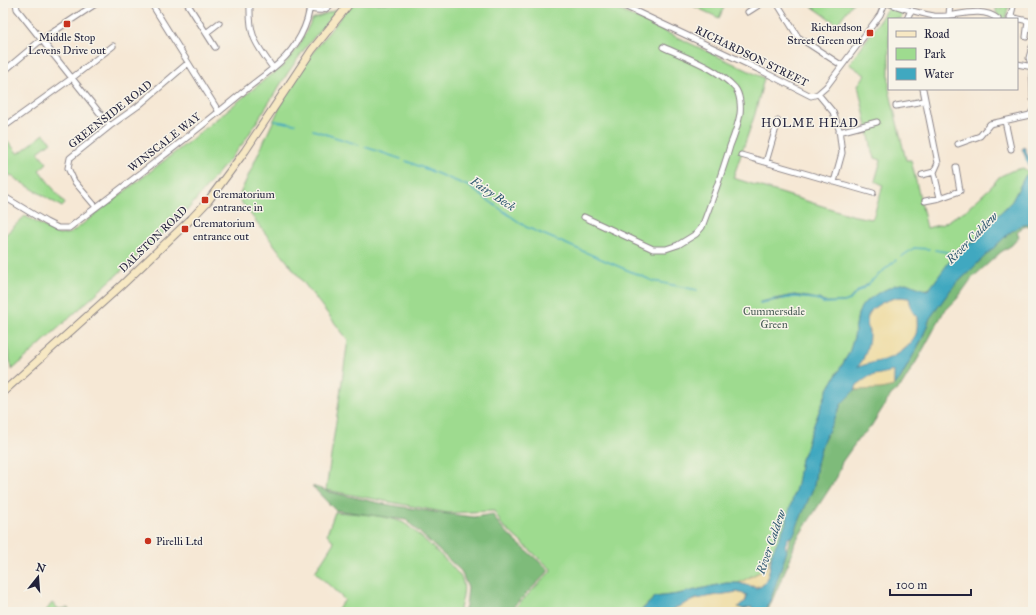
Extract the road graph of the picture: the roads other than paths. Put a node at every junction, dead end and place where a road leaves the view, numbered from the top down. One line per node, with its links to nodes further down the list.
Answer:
1 (16, 3): 26 (street)
2 (97, 3): 26 (street)
3 (151, 3): 31 (street)
4 (187, 3): 24 (street)
5 (250, 3): 35 (street)
6 (332, 3): 14 (street, WINSCALE WAY)
7 (350, 3): 65 (main road, DALSTON ROAD)
8 (618, 3): 39 (street, RICHARDSON STREET)
9 (762, 3): 16 (street)
10 (777, 3): 33 (street)
11 (886, 3): 15 (street); 33 (street, RICHARDSON STREET)
12 (950, 3): 17 (street)
13 (1014, 3): 20 (street)
14 (310, 6): 35 (street, WINSCALE WAY)
15 (911, 10): 17 (street); 18 (street)
16 (748, 12)
17 (949, 15): 19 (street)
18 (907, 18)
19 (996, 18)
20 (1010, 18)
21 (1018, 20): 22 (street)
22 (1030, 22): 25 (street)
23 (219, 23): 24 (street)
24 (206, 33): 28 (street)
25 (1026, 37)
26 (41, 40): 36 (street); 37 (street)
27 (113, 46): 37 (street)
28 (215, 47)
29 (663, 47): 64 (street)
30 (1032, 47): 34 (street)
31 (188, 63): 44 (street); 49 (street, GREENSIDE ROAD)
32 (1018, 64): 34 (street)
33 (841, 65): 39 (street, RICHARDSON STREET)
34 (1032, 67): 40 (street)
35 (273, 68): 44 (street, WINSCALE WAY)
36 (3, 72)
37 (72, 78): 48 (street); 49 (street)
38 (923, 90): 41 (street)
39 (818, 94): 50 (street)
40 (1033, 97)
41 (924, 101): 42 (street); 56 (street)
42 (896, 106)
43 (1033, 110): 46 (street)
44 (219, 112): 63 (street, WINSCALE WAY)
45 (778, 121): 54 (street)
46 (1005, 121): 51 (street); 52 (street)
47 (877, 122): 50 (street)
48 (8, 124)
49 (110, 126): 63 (street, GREENSIDE ROAD)
50 (839, 132): 58 (street)
51 (958, 144)
52 (1011, 149)
53 (740, 155): 54 (street)
54 (766, 162): 58 (street)
55 (956, 168): 61 (street)
56 (934, 172): 57 (street); 61 (street)
57 (922, 176)
58 (834, 182): 59 (street)
59 (873, 193)
60 (3, 196): 63 (street, WINSCALE WAY)
61 (940, 198): 62 (street)
62 (925, 201)
63 (96, 207)
64 (584, 217)
65 (3, 392)

